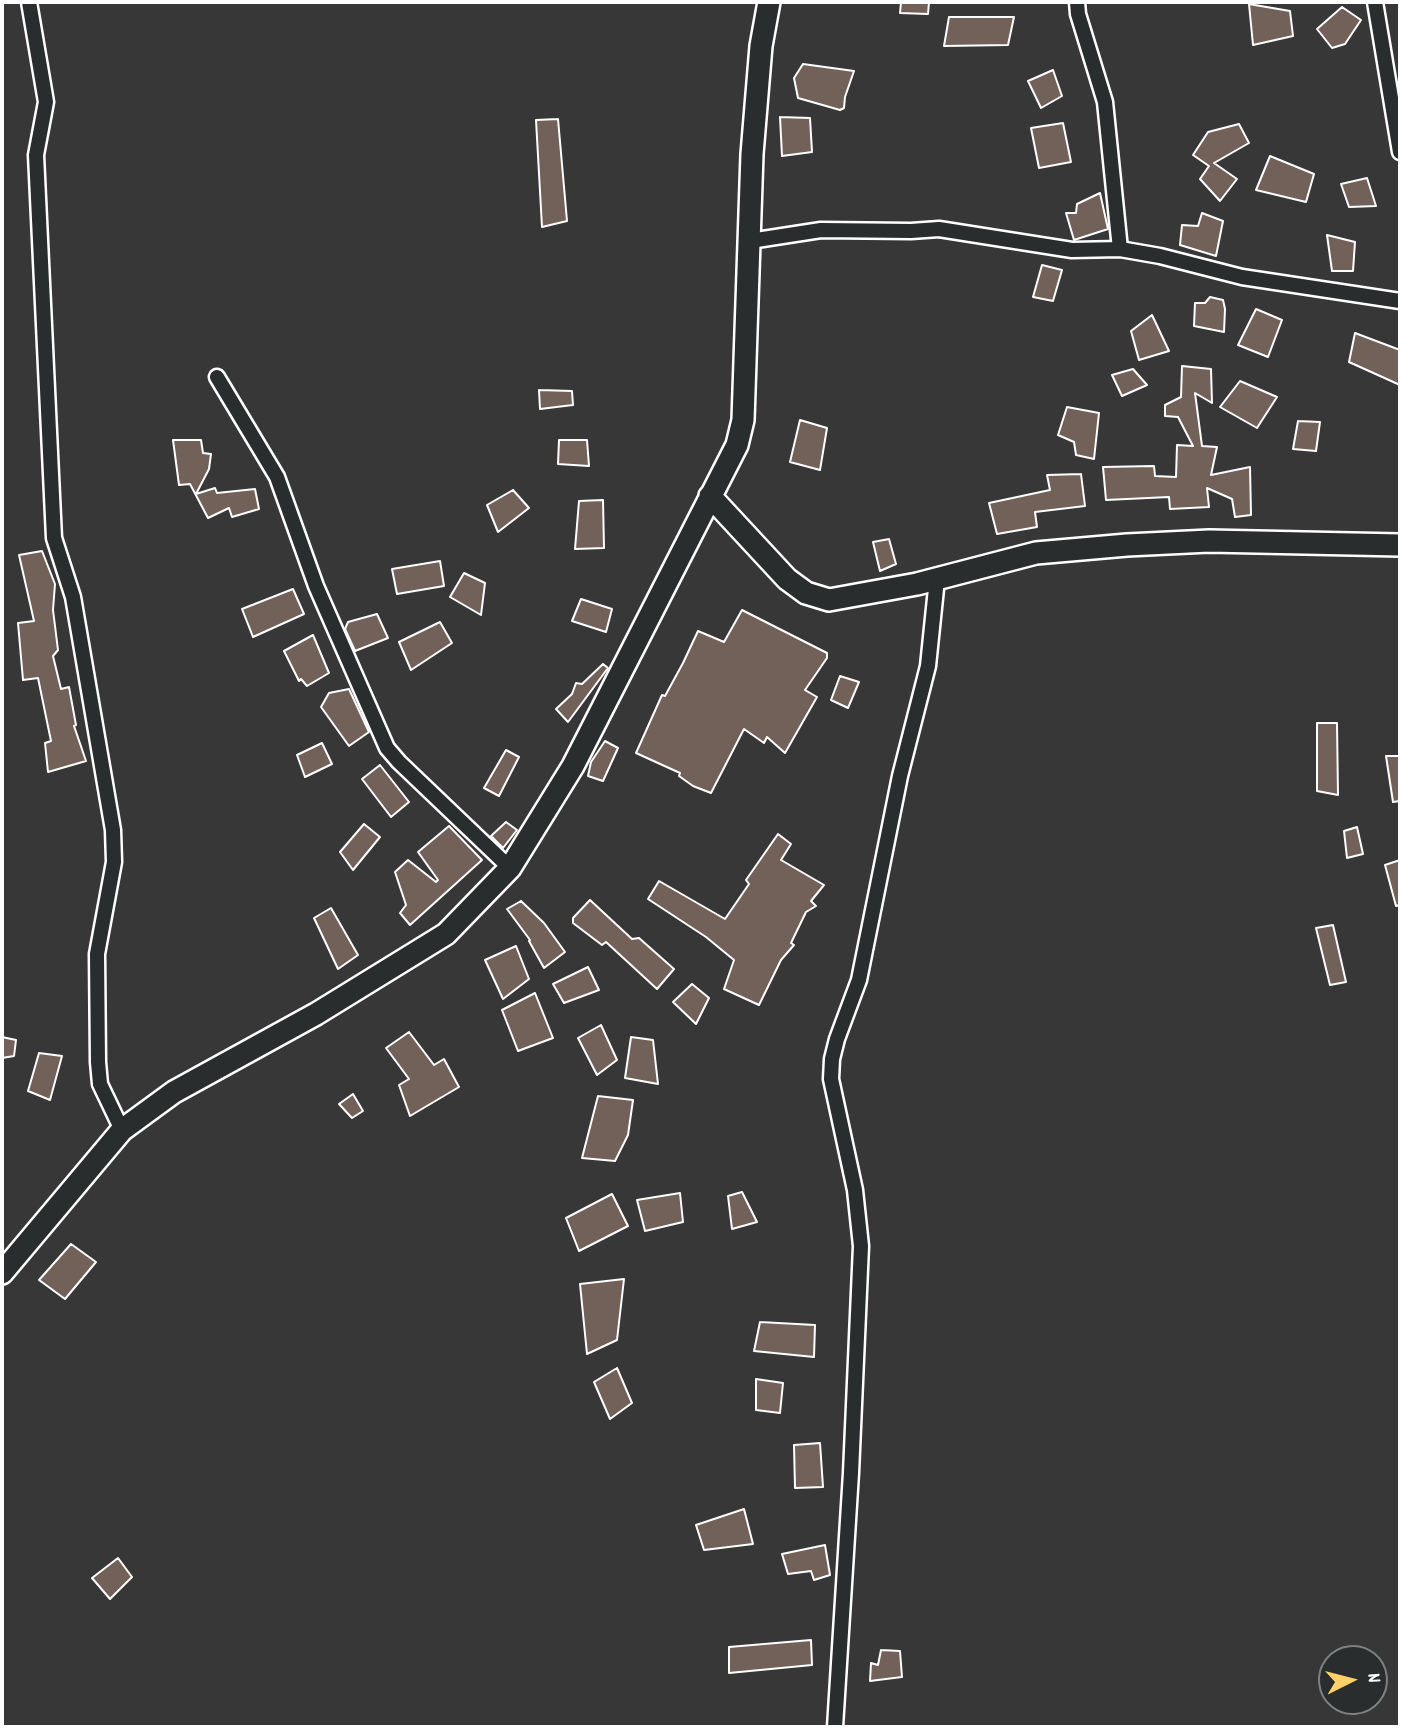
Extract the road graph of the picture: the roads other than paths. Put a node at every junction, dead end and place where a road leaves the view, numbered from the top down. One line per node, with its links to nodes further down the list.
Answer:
1 (29, 2): 14 (street)
2 (769, 2): 6 (street)
3 (1077, 2): 7 (street)
4 (1375, 2): 5 (street)
5 (1400, 152)
6 (750, 241): 7 (street); 10 (street)
7 (1120, 249): 8 (street)
8 (1400, 301)
9 (217, 377): 13 (street)
10 (710, 496): 12 (street); 13 (street)
11 (1400, 545): 12 (street)
12 (937, 579): 16 (street)
13 (510, 868): 14 (street)
14 (122, 1130): 15 (street)
15 (2, 1273)
16 (835, 1727)

